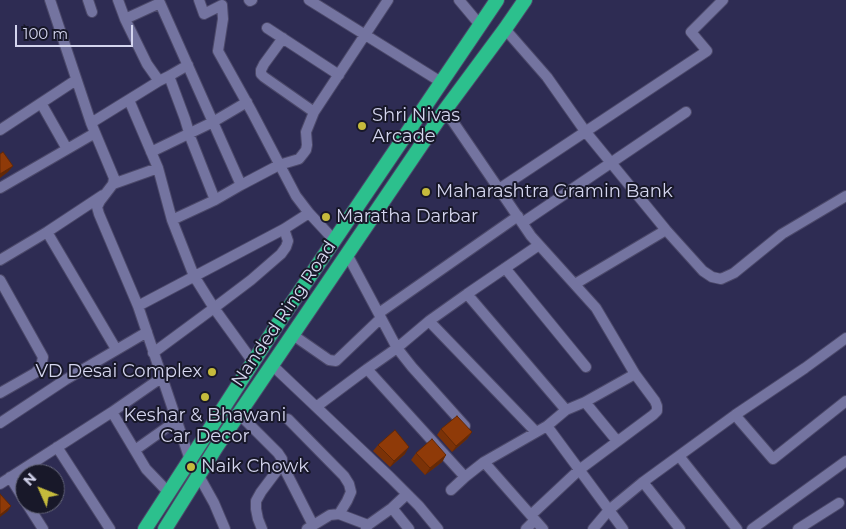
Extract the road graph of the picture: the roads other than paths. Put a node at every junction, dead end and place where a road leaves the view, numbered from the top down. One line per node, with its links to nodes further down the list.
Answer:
1 (50, 0): 23 (street)
2 (88, 0): 13 (street)
3 (118, 0): 14 (street)
4 (199, 0): 12 (street)
5 (309, 0): 18 (street)
6 (388, 0): 18 (street)
7 (459, 0): 15 (street)
8 (497, 0): 15 (highway)
9 (524, 0): 17 (highway, Nanded Ring Road)
10 (723, 0): 35 (street)
11 (160, 2): 14 (street); 20 (street)
12 (221, 3): 27 (street)
13 (92, 12)
14 (125, 19): 24 (street)
15 (480, 25): 25 (highway)
16 (267, 28): 19 (street)
17 (505, 29): 29 (highway, Nanded Ring Road); 35 (street)
18 (365, 35): 21 (street); 25 (street)
19 (283, 38): 21 (street); 30 (street)
20 (188, 65): 22 (street); 32 (street)
21 (339, 75): 30 (street)
22 (169, 76): 24 (street); 37 (street)
23 (76, 80): 28 (street); 33 (street)
24 (159, 81): 26 (street)
25 (441, 82): 55 (highway)
26 (129, 100): 33 (street); 39 (street)
27 (247, 102): 32 (street); 41 (street)
28 (41, 103): 34 (street); 38 (street)
29 (445, 110): 46 (street); 57 (highway, Nanded Ring Road)
30 (314, 112): 41 (street)
31 (686, 112): 40 (street)
32 (213, 122): 37 (street); 43 (street)
33 (91, 123): 36 (street)
34 (0, 130)
35 (585, 131): 40 (street); 46 (street)
36 (95, 133): 38 (street); 45 (street)
37 (190, 134): 39 (street); 48 (street)
38 (67, 149): 44 (street)
39 (151, 152): 42 (street)
40 (611, 162): 51 (street); 53 (street)
41 (279, 165): 43 (street); 49 (street)
42 (158, 168): 45 (street); 50 (street)
43 (241, 185): 48 (street)
44 (0, 188)
45 (110, 188): 54 (street); 64 (street)
46 (499, 189): 51 (street)
47 (846, 196): 53 (street)
48 (215, 200): 50 (street)
49 (309, 213): 52 (street); 55 (street)
50 (172, 220): 60 (street)
51 (520, 220): 56 (street); 66 (street)
52 (284, 229): 60 (street); 65 (street)
53 (666, 230): 62 (street)
54 (47, 232): 58 (street); 72 (street)
55 (334, 240): 74 (highway)
56 (539, 245): 59 (street); 62 (street)
57 (348, 254): 66 (street); 69 (highway, Nanded Ring Road)
58 (0, 260)
59 (505, 268): 63 (street); 76 (street)
60 (194, 276): 64 (street); 65 (street)
61 (0, 280): 80 (street)
62 (575, 284): 78 (street)
63 (467, 294): 67 (street); 84 (street)
64 (138, 306): 68 (street)
65 (214, 308): 73 (street); 74 (street)
66 (380, 316): 69 (street); 71 (street)
67 (429, 321): 71 (street); 93 (street)
68 (147, 332): 72 (street); 73 (street)
69 (293, 335): 75 (highway, Nanded Ring Road)
70 (845, 342): 87 (street)
71 (397, 348): 77 (street); 92 (street)
72 (116, 349): 90 (street)
73 (153, 353): 79 (street)
74 (253, 362): 98 (highway)
75 (272, 365): 83 (street); 86 (highway, Nanded Ring Road)
76 (586, 367)
77 (367, 369): 83 (street); 105 (street)
78 (635, 374): 82 (street); 94 (street)
79 (162, 378): 85 (street); 89 (street)
80 (0, 393)
81 (846, 401): 87 (street)
82 (585, 402): 84 (street); 94 (street)
83 (316, 407): 111 (street)
84 (566, 410): 91 (street)
85 (112, 412): 95 (street); 96 (street)
86 (239, 414): 101 (street); 103 (highway, Nanded Ring Road)
87 (735, 415): 97 (street)
88 (288, 419): 116 (street)
89 (176, 421): 96 (street); 98 (street)
90 (0, 424)
91 (547, 426): 93 (street); 102 (street)
92 (469, 430)
93 (536, 432): 100 (street)
94 (617, 441): 102 (street)
95 (57, 447): 104 (street); 122 (street)
96 (135, 450): 110 (street)
97 (679, 456): 106 (street); 134 (street)
98 (190, 460): 103 (street); 110 (highway)
99 (846, 461): 135 (street)
100 (484, 462): 105 (street); 117 (street)
101 (282, 464): 118 (street); 126 (street)
102 (579, 470): 114 (street); 117 (street)
103 (199, 475): 124 (highway, Nanded Ring Road); 125 (street)
104 (10, 477): 107 (street); 108 (street)
105 (464, 477): 109 (street)
106 (643, 482): 114 (street); 133 (street)
107 (0, 484)
108 (15, 485)
109 (451, 490)
110 (169, 493): 123 (highway)
111 (407, 494): 113 (street); 128 (street)
112 (839, 502): 120 (street)
113 (392, 508): 119 (street); 127 (street)
114 (609, 510): 131 (street); 132 (street)
115 (33, 514): 121 (street)
116 (339, 514): 118 (street); 119 (street)
117 (533, 518): 129 (street); 130 (street)
118 (310, 527)
119 (367, 527)
120 (800, 528)
121 (43, 529)
122 (110, 529)
123 (145, 529)
124 (165, 529)
125 (225, 529)
126 (262, 529)
127 (409, 529)
128 (438, 529)
129 (526, 529)
130 (543, 529)
131 (593, 529)
132 (623, 529)
133 (680, 529)
134 (737, 529)
135 (752, 529)

